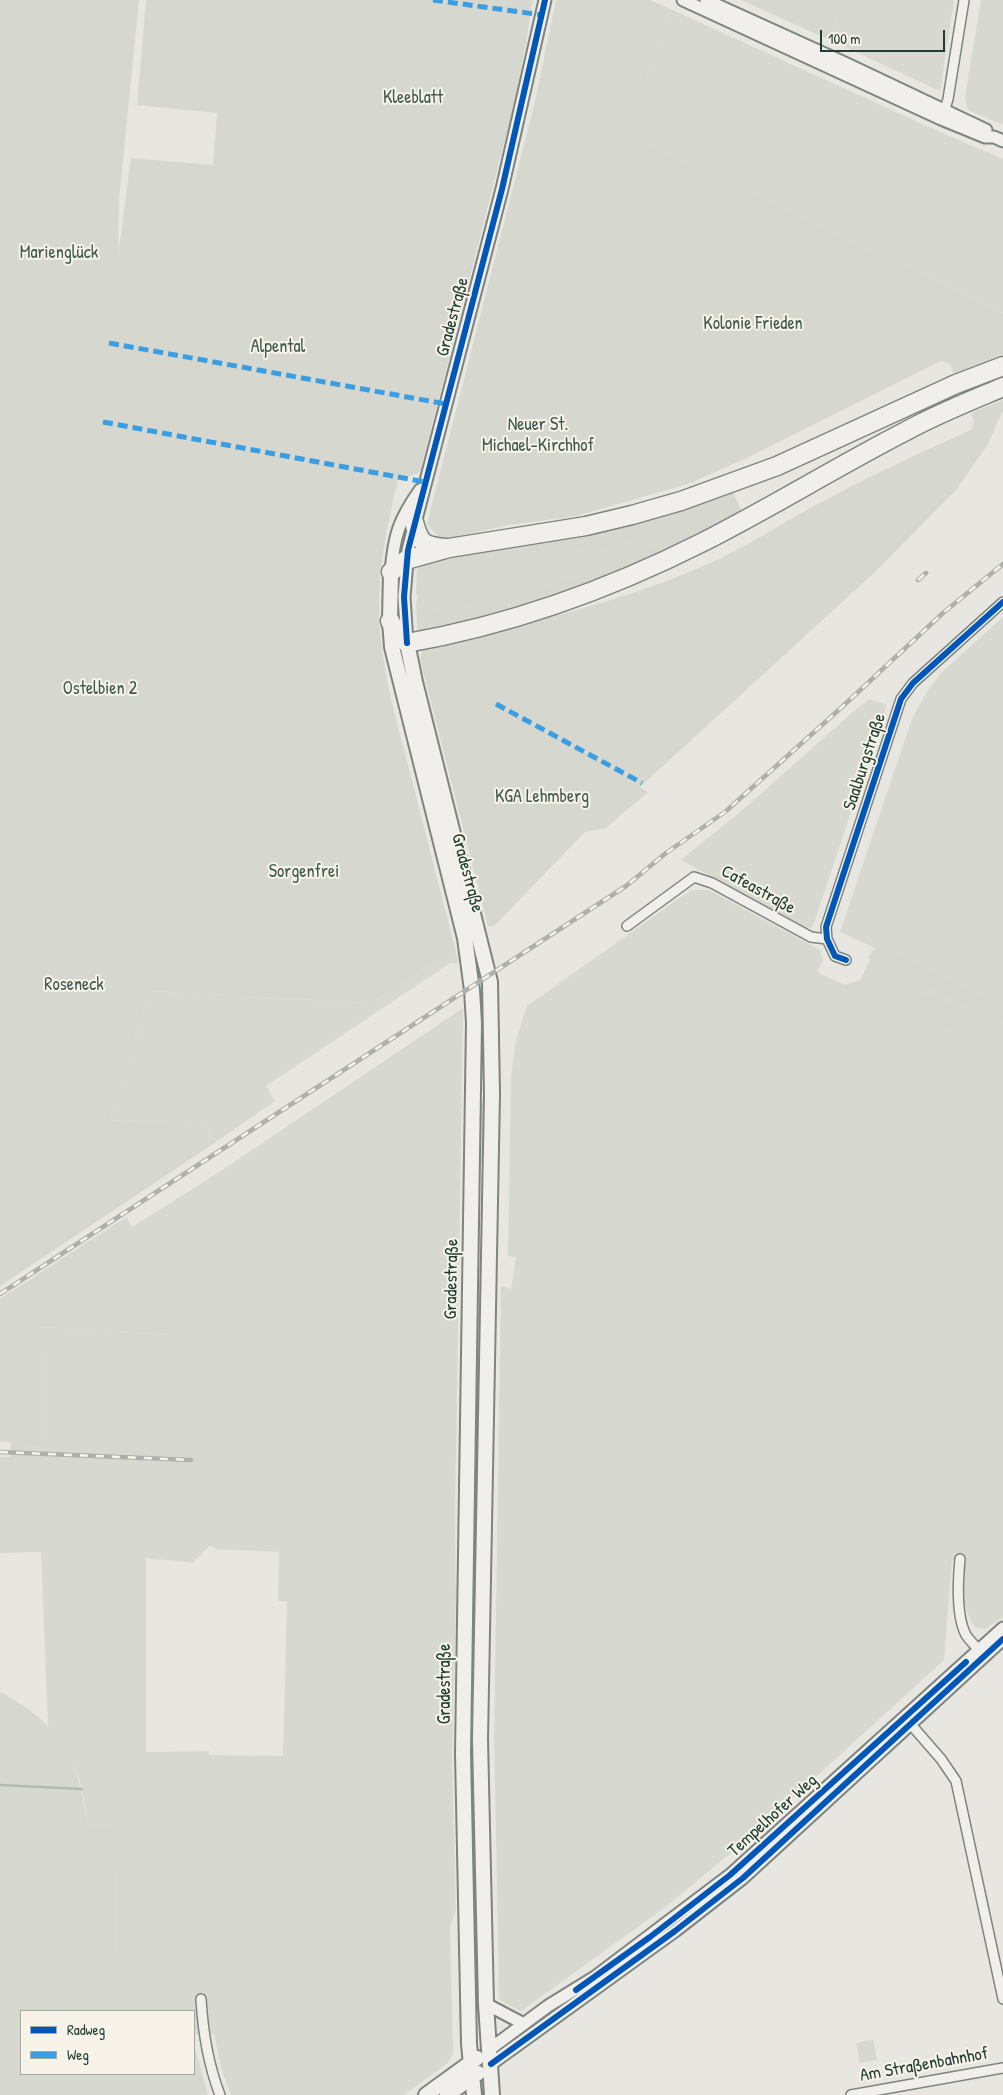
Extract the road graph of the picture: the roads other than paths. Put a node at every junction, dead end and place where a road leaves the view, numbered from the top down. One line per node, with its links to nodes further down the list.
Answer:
1 (545, 0): 9 (street, Gradestraße)
2 (683, 0): 5 (street)
3 (706, 0): 5 (street)
4 (964, 0): 5 (street)
5 (943, 114): 6 (street)
6 (998, 139)
7 (1003, 366): 11 (highway)
8 (1003, 388): 16 (highway)
9 (425, 482): 10 (street, Gradestraße); 13 (street, Gradestraße)
10 (414, 522): 11 (highway); 12 (street, Gradestraße)
11 (449, 548): 12 (highway)
12 (406, 560): 13 (highway); 16 (street, Gradestraße)
13 (391, 572): 15 (main road, Gradestraße)
14 (1003, 602): 18 (street, Saalburgstraße)
15 (390, 621): 16 (highway); 29 (main road, Gradestraße)
16 (407, 643): 28 (main road, Gradestraße)
17 (627, 926): 18 (street, Cafeastraße)
18 (827, 939): 19 (street)
19 (846, 960)
20 (960, 1559): 23 (street)
21 (1003, 1628): 23 (street, Tempelhofer Weg)
22 (1003, 1639): 23 (street, Tempelhofer Weg)
23 (981, 1653): 24 (street, Tempelhofer Weg)
24 (908, 1721): 25 (street, Tempelhofer Weg); 27 (street)
25 (700, 1906): 30 (street, Tempelhofer Weg); 33 (street, Tempelhofer Weg)
26 (201, 1999): 36 (street)
27 (1003, 1999)
28 (486, 2008): 29 (main road); 30 (street); 31 (main road, Gradestraße)
29 (468, 2012): 32 (main road, Gradestraße)
30 (524, 2024): 31 (street, Tempelhofer Weg)
31 (490, 2049): 32 (main road, Tempelhofer Weg); 33 (main road, Gradestraße)
32 (471, 2063): 35 (main road, Gradestraße); 37 (main road, Tempelhofer Weg)
33 (491, 2064): 35 (main road, Tempelhofer Weg); 40 (main road, Gradestraße)
34 (1003, 2068): 41 (street, Am Straßenbahnhof)
35 (472, 2077): 38 (main road, Tempelhofer Weg); 39 (main road, Gradestraße)
36 (220, 2095)
37 (426, 2095)
38 (447, 2095)
39 (474, 2095)
40 (492, 2095)
41 (851, 2095)

